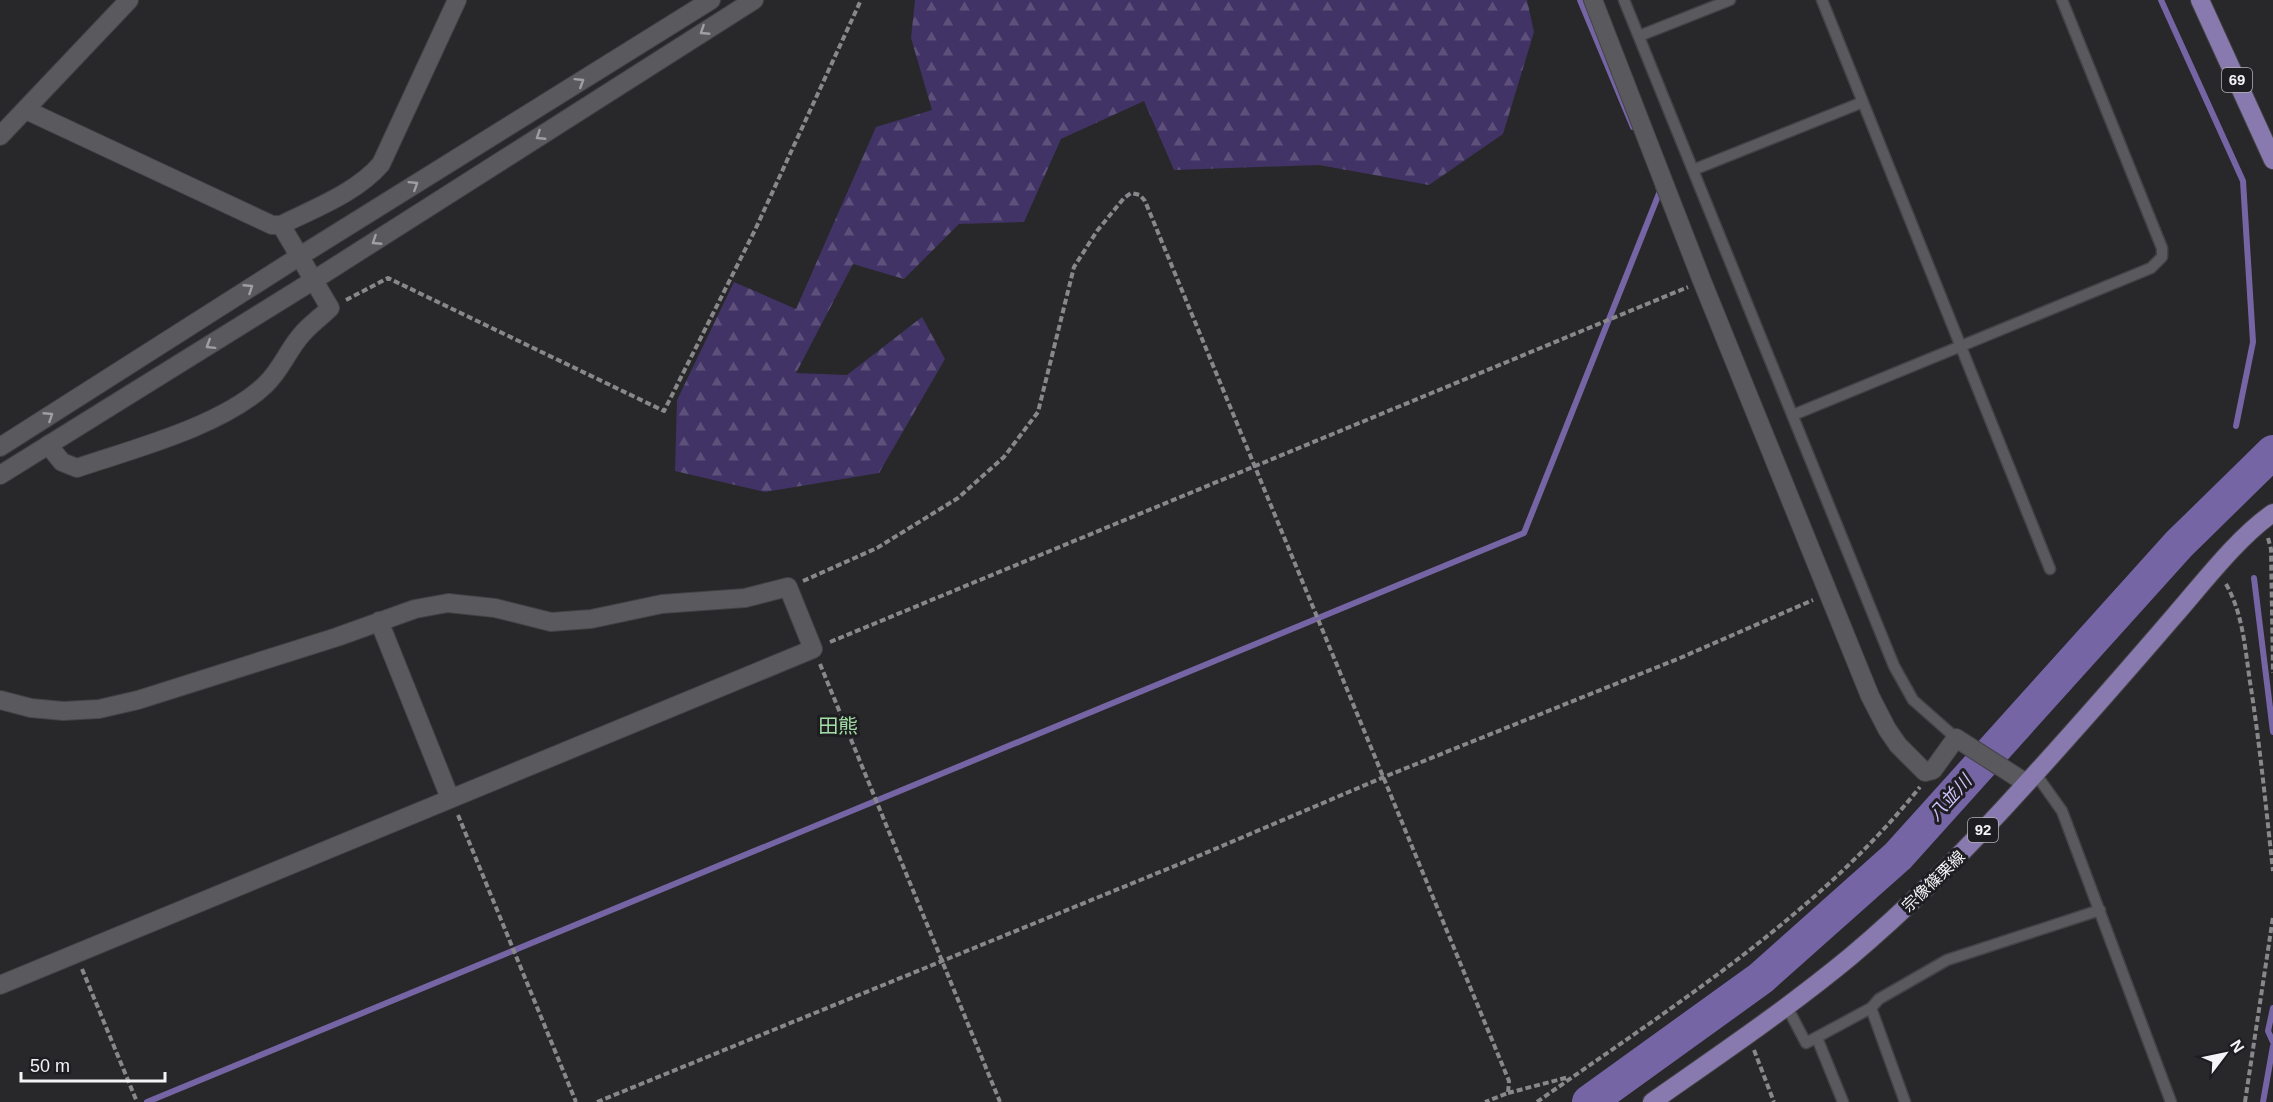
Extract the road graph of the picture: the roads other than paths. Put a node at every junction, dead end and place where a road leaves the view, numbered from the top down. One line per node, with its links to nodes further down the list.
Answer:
1 (129, 0): 13 (street)
2 (457, 0): 17 (street)
3 (711, 0): 18 (street, one-way to 3)
4 (754, 0): 19 (street, one-way to 19)
5 (1593, 0): 29 (street)
6 (1624, 0): 11 (lane)
7 (1730, 0): 11 (lane)
8 (1822, 0): 12 (lane)
9 (2062, 0): 20 (lane)
10 (2200, 0): 15 (main road, 69)
11 (1639, 36): 16 (lane)
12 (1863, 102): 16 (lane); 20 (lane)
13 (26, 110): 14 (street); 17 (street)
14 (0, 136)
15 (2273, 160)
16 (1693, 170): 21 (lane)
17 (281, 225): 18 (street)
18 (300, 256): 19 (street); 23 (street, one-way to 18)
19 (314, 280): 22 (street, one-way to 22); 22 (street)
20 (1961, 346): 21 (lane); 26 (lane)
21 (1792, 415): 29 (lane)
22 (48, 446): 24 (street)
23 (0, 447)
24 (0, 475)
25 (2268, 517): 30 (main road, 宗像篠栗線 / 92)
26 (2050, 569)
27 (379, 621): 28 (street); 31 (street); 31 (street)
28 (0, 700)
29 (1962, 741): 30 (street)
30 (2025, 777): 32 (lane); 34 (main road, 宗像篠栗線 / 92)
31 (450, 798): 33 (street)
32 (2100, 910): 35 (lane); 40 (lane)
33 (0, 985)
34 (1787, 1007): 36 (lane); 37 (main road, 宗像篠栗線 / 92)
35 (1871, 1008): 36 (lane); 39 (lane)
36 (1817, 1038): 38 (lane)
37 (1652, 1102)
38 (1843, 1102)
39 (1905, 1102)
40 (2171, 1102)

